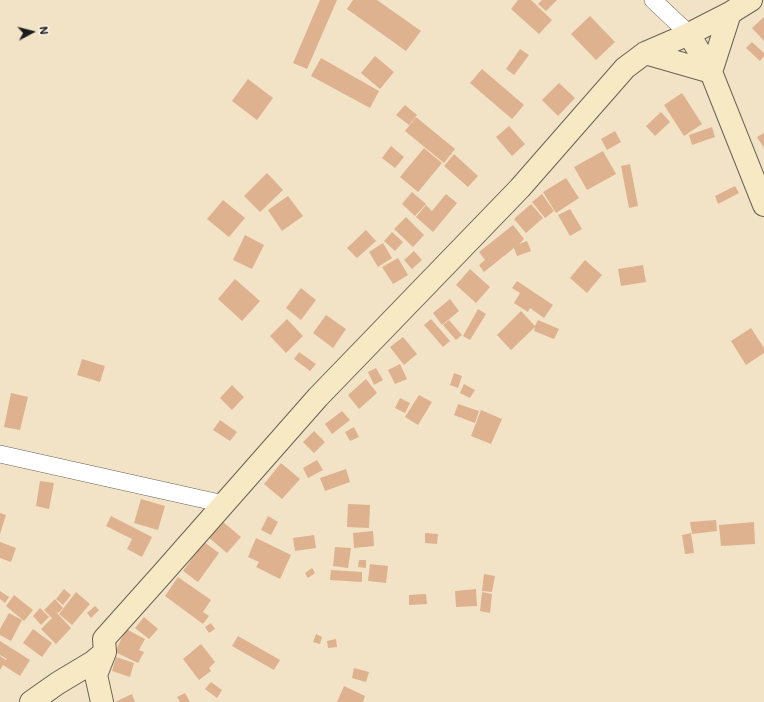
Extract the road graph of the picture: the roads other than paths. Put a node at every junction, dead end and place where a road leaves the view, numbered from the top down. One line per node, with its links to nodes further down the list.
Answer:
1 (653, 0): 4 (street)
2 (750, 0): 3 (street)
3 (730, 13): 4 (street); 6 (street)
4 (689, 34): 5 (street); 6 (street)
5 (644, 53): 6 (street); 9 (street)
6 (711, 72): 7 (street)
7 (764, 206)
8 (0, 454): 9 (street)
9 (224, 504): 10 (street)
10 (105, 652): 11 (street); 12 (street)
11 (31, 702)
12 (102, 702)

